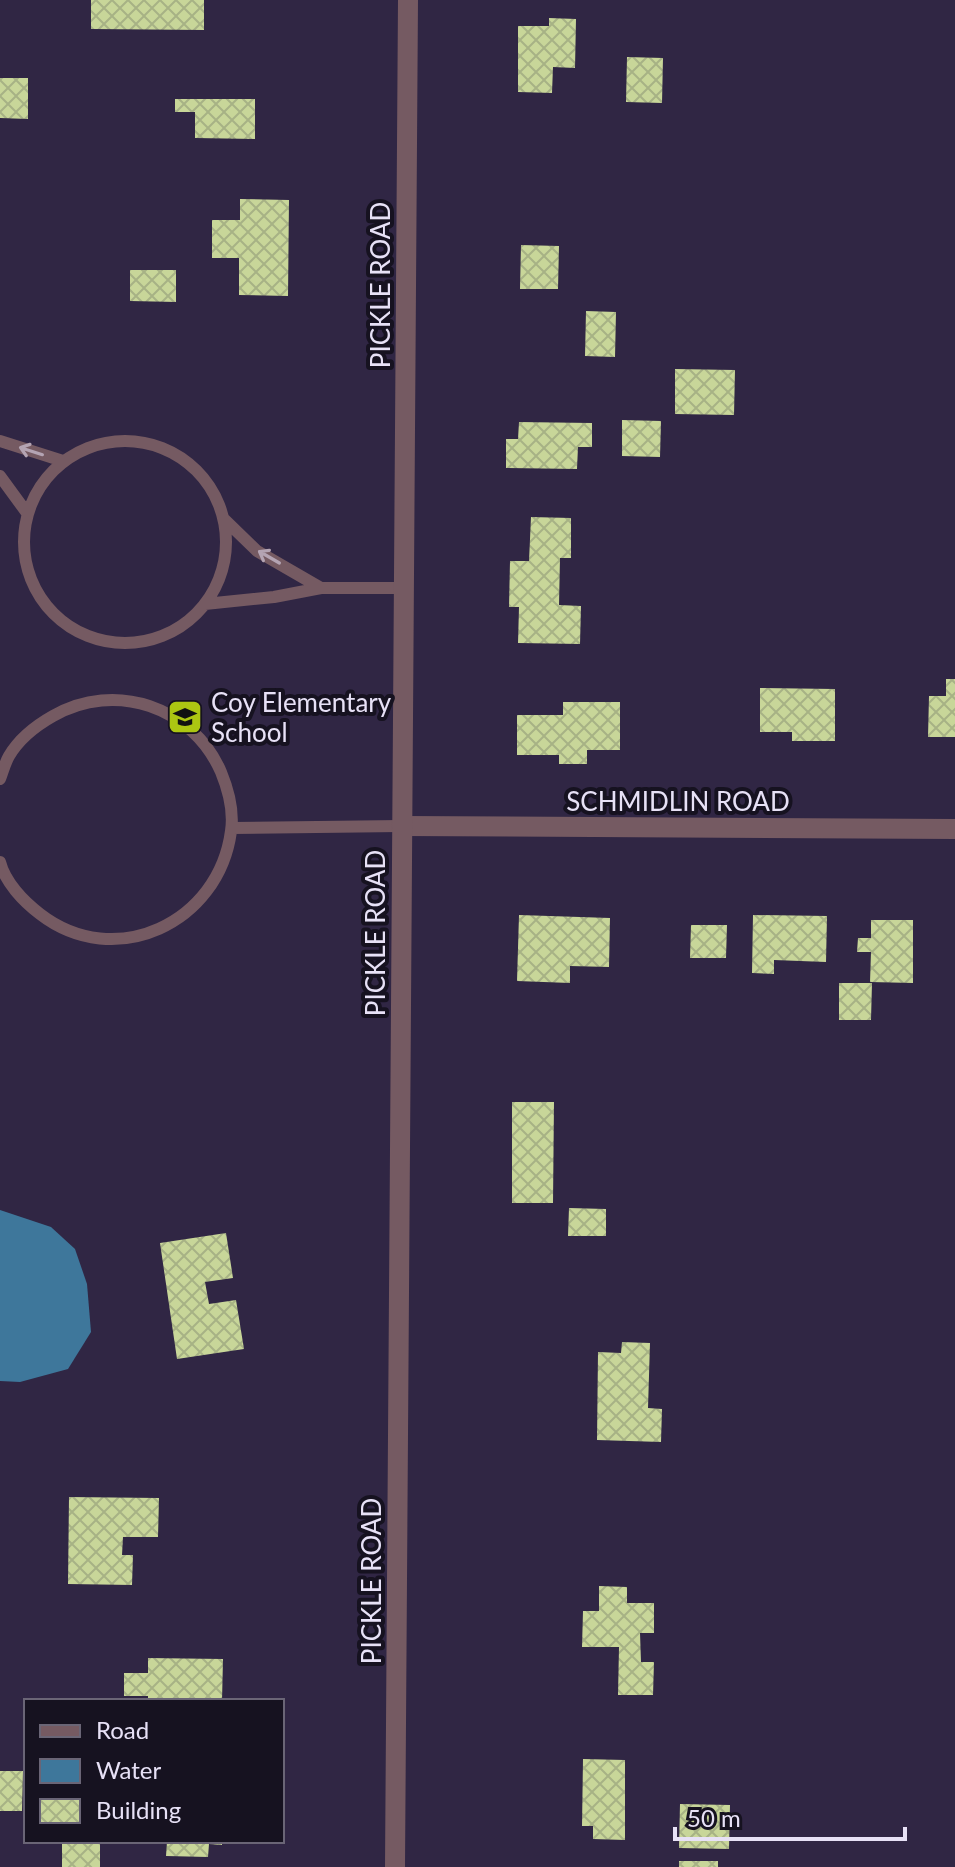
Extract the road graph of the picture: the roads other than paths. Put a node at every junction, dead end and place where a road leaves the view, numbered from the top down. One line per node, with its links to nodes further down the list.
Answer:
1 (408, 0): 8 (street, PICKLE ROAD)
2 (0, 441): 3 (lane, one-way to 2)
3 (63, 461): 5 (lane); 6 (lane)
4 (0, 476): 5 (lane)
5 (27, 513): 9 (lane)
6 (223, 518): 7 (lane, one-way to 6); 9 (lane)
7 (321, 588): 8 (lane); 9 (lane)
8 (403, 588): 11 (street, PICKLE ROAD)
9 (205, 604)
10 (0, 779): 12 (lane)
11 (401, 826): 12 (lane); 13 (street, SCHMIDLIN ROAD); 16 (street, PICKLE ROAD)
12 (232, 828): 15 (lane)
13 (955, 829)
14 (0, 862): 15 (lane)
15 (5, 882)
16 (395, 1867)

